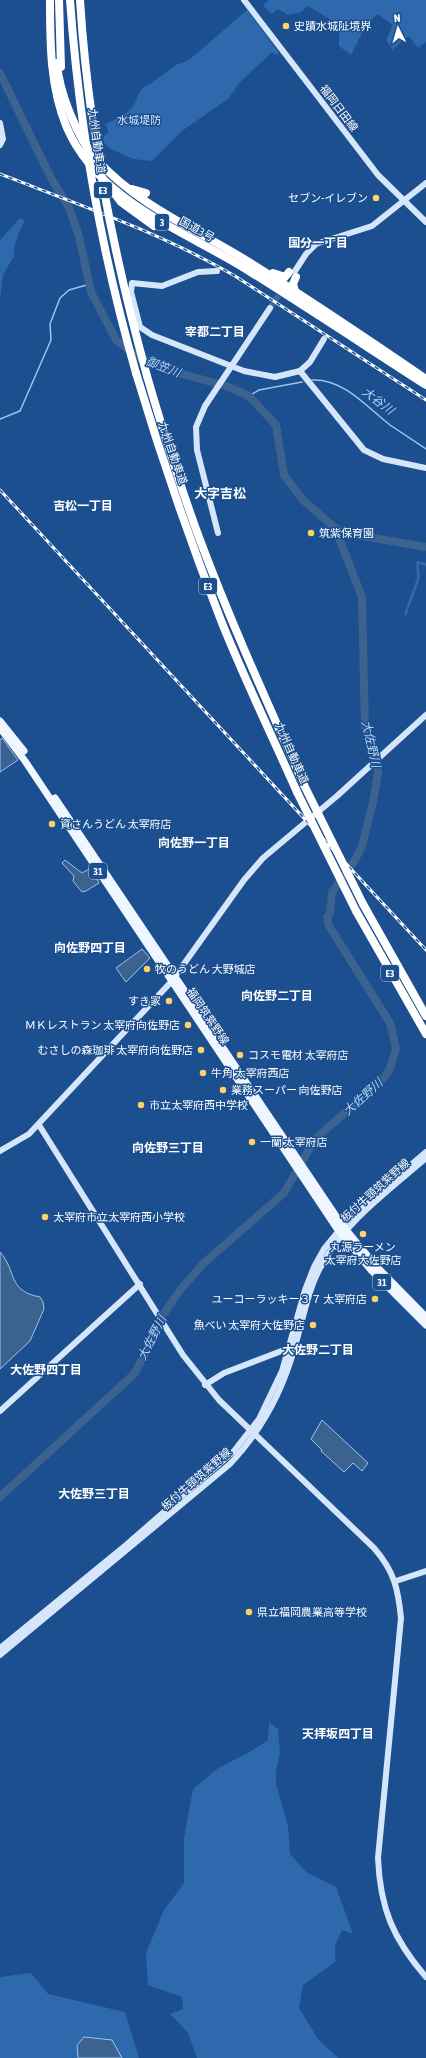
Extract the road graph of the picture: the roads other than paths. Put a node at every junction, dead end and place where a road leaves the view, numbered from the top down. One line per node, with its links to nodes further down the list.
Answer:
1 (45, 0): 8 (highway, 3)
2 (50, 0): 8 (highway, 国道3号 / 3)
3 (55, 0): 8 (highway, 国道3号 / 3)
4 (60, 0): 8 (highway)
5 (70, 0): 38 (highway, 九州自動車道 / E3, bridge)
6 (80, 0): 37 (highway, 九州自動車道 / E3, bridge)
7 (244, 0): 15 (street, 福岡日田線)
8 (58, 86): 11 (highway, 国道3号 / 3); 12 (highway, 国道3号 / 3)
9 (0, 123): 10 (street)
10 (0, 146)
11 (118, 180): 14 (highway); 18 (highway, 国道3号 / 3)
12 (107, 183): 17 (highway); 23 (highway, 国道3号 / 3)
13 (426, 183): 15 (street)
14 (146, 193)
15 (403, 200): 16 (street, 福岡日田線); 20 (street)
16 (426, 222)
17 (154, 226)
18 (244, 259): 20 (highway); 21 (highway, 国道3号 / 3)
19 (217, 271): 25 (street)
20 (293, 273): 21 (highway)
21 (295, 291): 23 (highway, 国道3号 / 3)
22 (270, 308): 25 (street)
23 (317, 311): 27 (highway, 3); 28 (highway, 国道3号 / 3); 29 (highway, 国道3号 / 3); 30 (highway, 3)
24 (324, 339): 26 (street)
25 (230, 368): 26 (street); 32 (street)
26 (300, 371): 31 (street)
27 (426, 372)
28 (426, 379)
29 (426, 386)
30 (426, 391)
31 (426, 468)
32 (218, 533)
33 (426, 715): 36 (street)
34 (0, 721): 36 (main road, 福岡筑紫野線 / 31)
35 (0, 728): 36 (main road, 福岡筑紫野線 / 31)
36 (173, 979): 39 (street); 43 (main road, 福岡筑紫野線 / 31)
37 (426, 1016)
38 (426, 1034)
39 (39, 1125): 40 (street); 44 (street)
40 (0, 1151)
41 (426, 1152): 43 (street, 板付牛頸筑紫野線)
42 (426, 1158): 43 (street, 板付牛頸筑紫野線)
43 (342, 1230): 45 (main road, 福岡筑紫野線 / 31); 46 (main road, 福岡筑紫野線 / 31); 47 (street, 板付牛頸筑紫野線)
44 (140, 1284): 48 (street); 49 (street)
45 (426, 1317)
46 (426, 1325)
47 (292, 1347): 48 (street); 50 (street, 板付牛頸筑紫野線)
48 (205, 1385): 50 (street)
49 (0, 1411)
50 (253, 1433): 52 (street); 53 (street, 板付牛頸筑紫野線); 54 (street, 板付牛頸筑紫野線)
51 (426, 1571): 52 (street)
52 (396, 1581): 55 (street)
53 (0, 1648)
54 (0, 1655)
55 (426, 1977)

